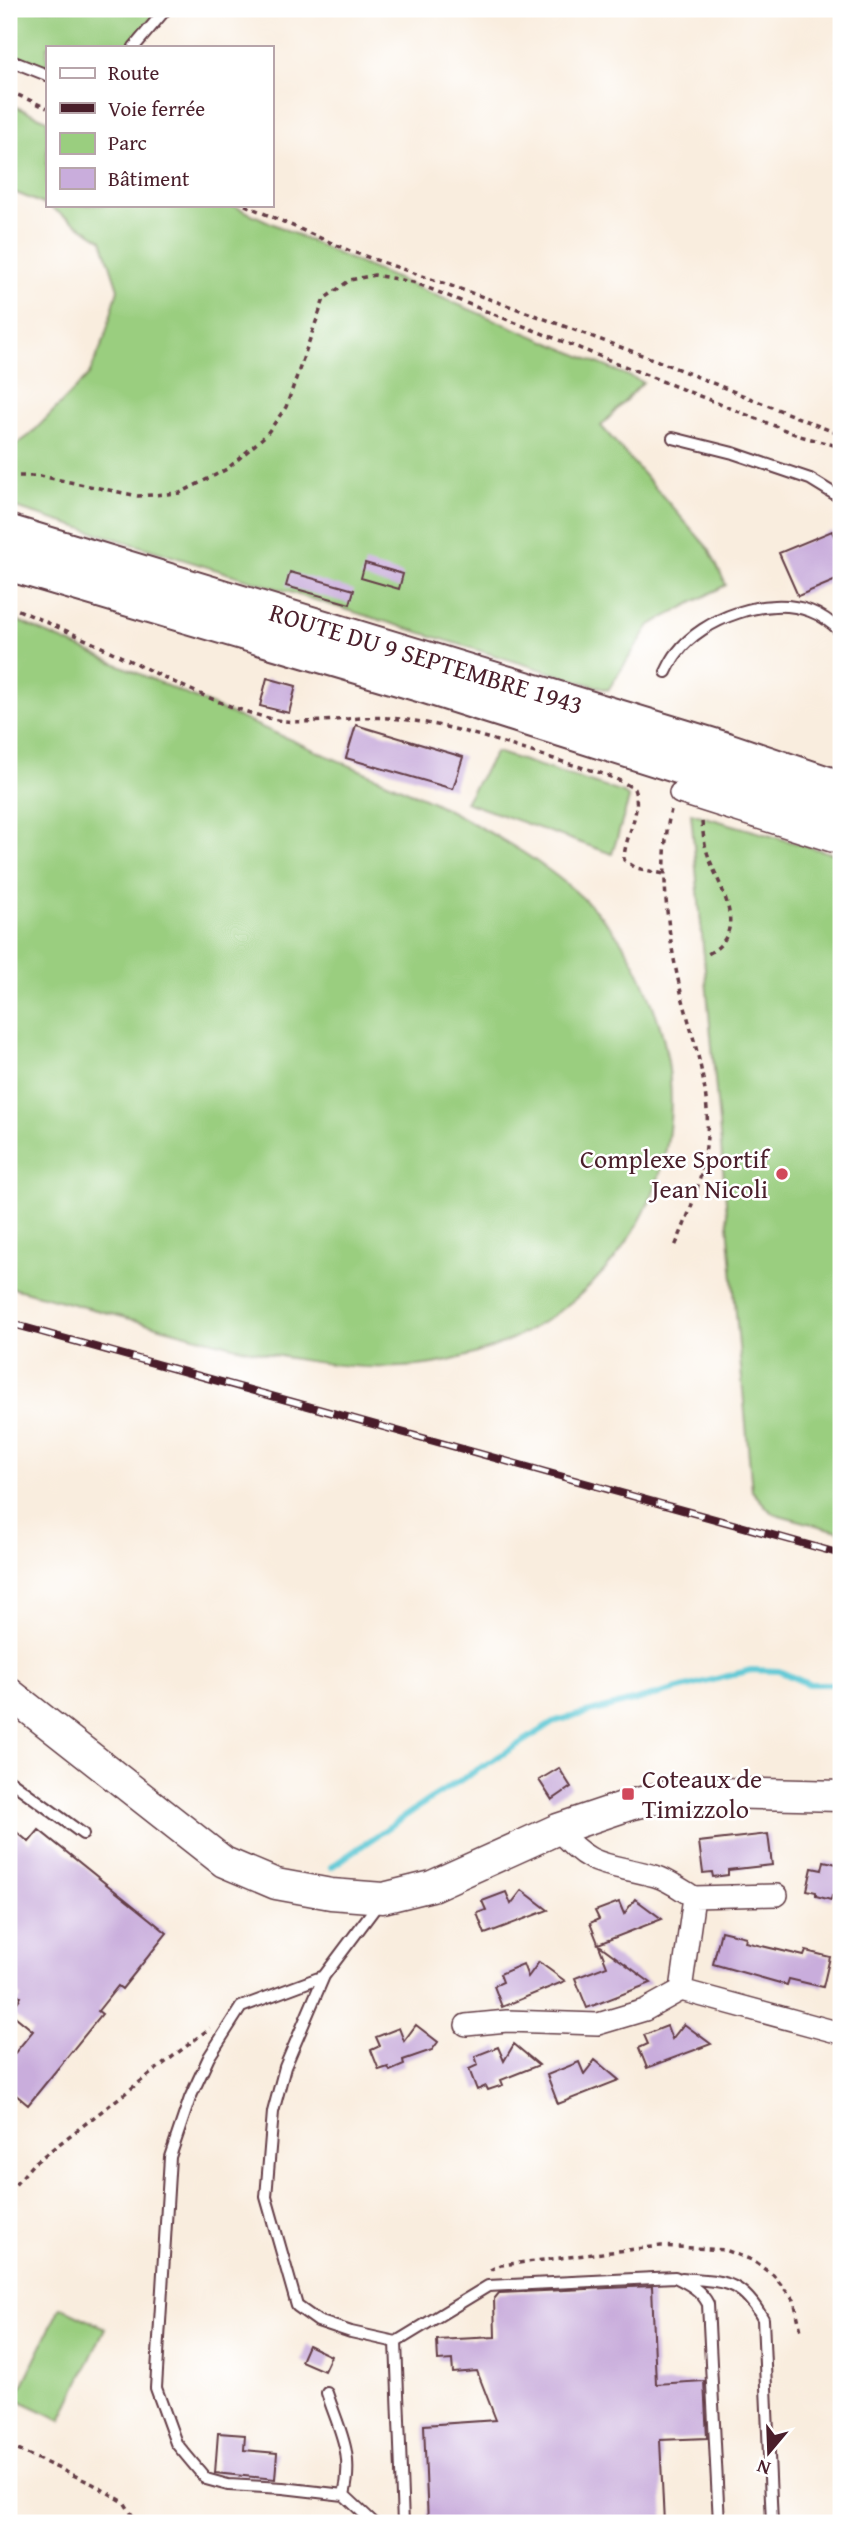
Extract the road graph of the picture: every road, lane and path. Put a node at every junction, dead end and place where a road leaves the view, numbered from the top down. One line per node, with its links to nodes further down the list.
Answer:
1 (166, 9): 2 (lane)
2 (135, 46)
3 (9, 60): 4 (lane)
4 (46, 75)
5 (9, 91): 6 (path)
6 (46, 108)
7 (247, 206): 8 (path)
8 (841, 435)
9 (673, 438): 12 (lane)
10 (841, 447): 11 (path)
11 (9, 476)
12 (841, 498)
13 (9, 532): 18 (main road, ROUTE DU 9 SEPTEMBRE 1943)
14 (9, 564): 21 (main road, ROUTE DU 9 SEPTEMBRE 1943)
15 (9, 606): 23 (path)
16 (841, 632): 17 (lane)
17 (666, 672)
18 (841, 788)
19 (680, 793): 20 (street); 23 (path)
20 (703, 799): 22 (street); 24 (path)
21 (841, 818)
22 (841, 844)
23 (664, 874): 25 (path)
24 (704, 956)
25 (674, 1249)
26 (9, 1693): 33 (main road)
27 (9, 1780): 30 (lane)
28 (841, 1796): 29 (main road)
29 (558, 1829): 32 (street); 33 (main road)
30 (83, 1834)
31 (777, 1895): 32 (street)
32 (694, 1897): 35 (street)
33 (383, 1898): 34 (lane)
34 (324, 1976): 36 (lane); 41 (lane)
35 (681, 1990): 37 (street); 38 (street)
36 (241, 2007): 39 (path); 44 (lane)
37 (466, 2025)
38 (840, 2033)
39 (9, 2192)
40 (675, 2277): 41 (lane); 48 (lane); 49 (lane)
41 (396, 2342): 47 (lane)
42 (327, 2393): 44 (lane)
43 (9, 2446): 45 (path)
44 (344, 2495): 46 (lane)
45 (136, 2523)
46 (374, 2523)
47 (403, 2523)
48 (719, 2523)
49 (772, 2523)

